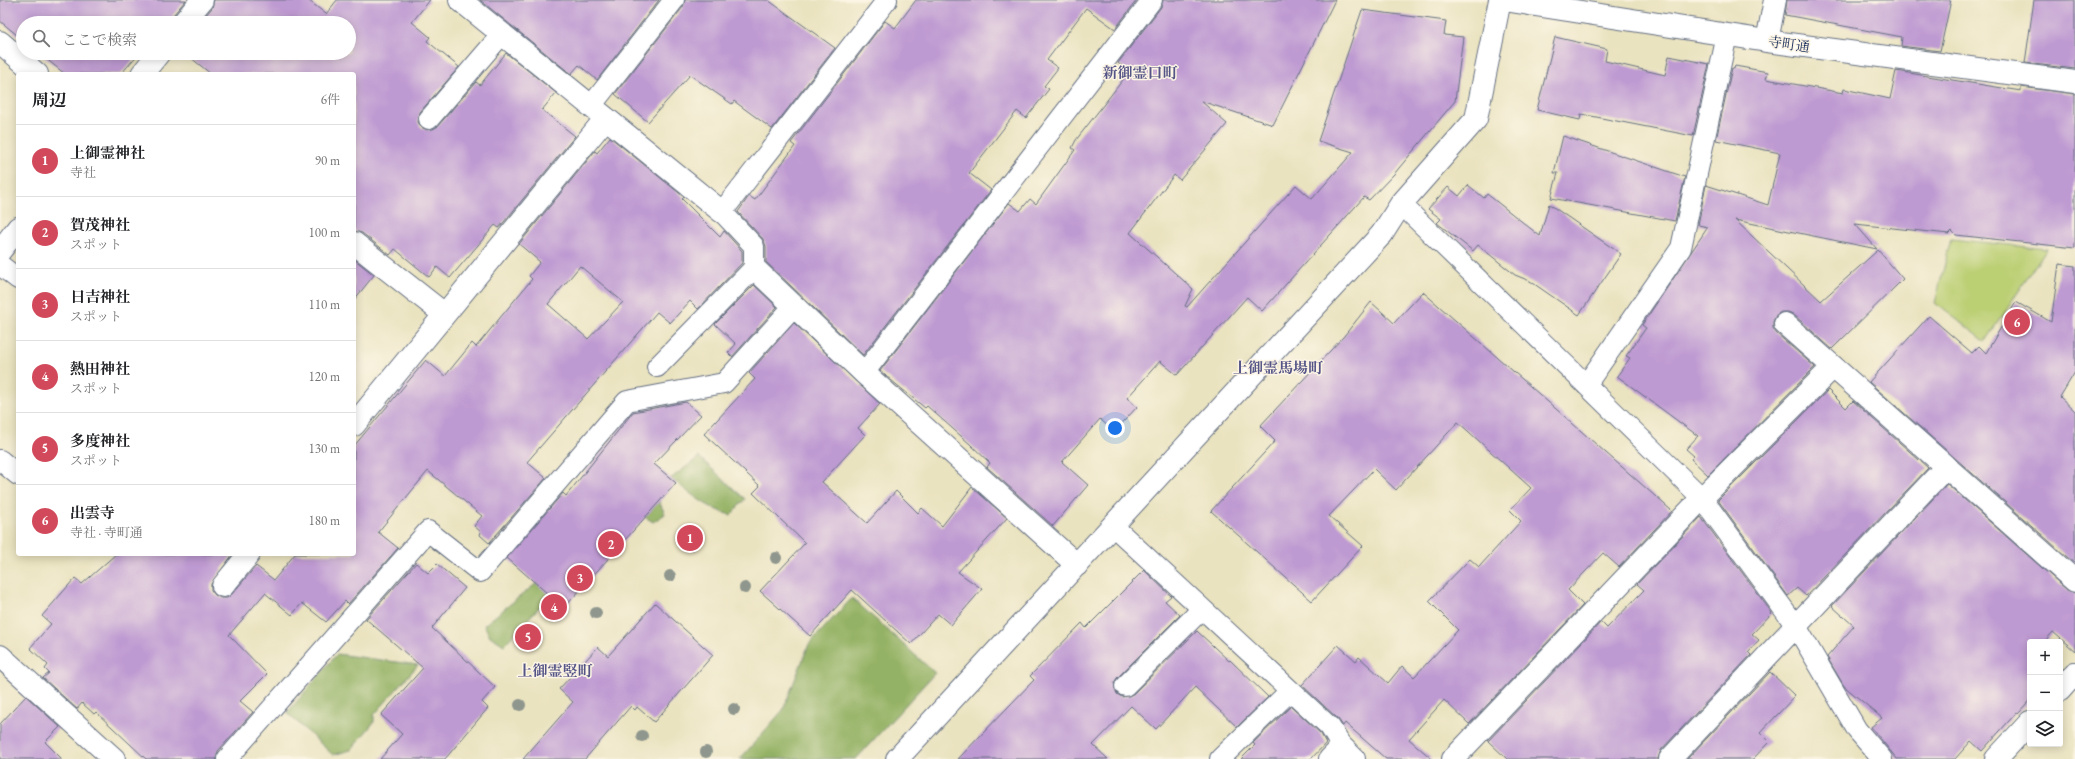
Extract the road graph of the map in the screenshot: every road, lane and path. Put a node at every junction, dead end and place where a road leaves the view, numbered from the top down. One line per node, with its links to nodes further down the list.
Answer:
1 (202, 0): 9 (street)
2 (460, 0): 10 (street)
3 (674, 0): 20 (lane)
4 (887, 0): 23 (lane)
5 (1152, 0): 35 (lane)
6 (1500, 0): 22 (street)
7 (1504, 0): 11 (street, 寺町通)
8 (1775, 0): 12 (street)
9 (189, 16)
10 (502, 34): 20 (street); 21 (lane)
11 (1727, 35): 12 (street, 寺町通); 36 (lane)
12 (1767, 41): 19 (street, 寺町通)
13 (0, 42): 14 (street)
14 (16, 56)
15 (21, 60): 17 (street)
16 (153, 60): 18 (street)
17 (35, 72)
18 (144, 72)
19 (2075, 82)
20 (598, 112): 23 (street); 31 (street)
21 (429, 119)
22 (1401, 204): 36 (lane); 42 (street)
23 (722, 212): 28 (lane)
24 (16, 231): 26 (street)
25 (356, 245): 31 (street)
26 (0, 251)
27 (0, 265): 29 (lane)
28 (754, 268): 30 (street); 33 (lane)
29 (16, 277)
30 (793, 307): 35 (street); 57 (lane)
31 (444, 314): 37 (street)
32 (1785, 324): 34 (street)
33 (658, 367)
34 (1833, 367): 39 (street); 41 (street)
35 (864, 374): 44 (street)
36 (1586, 385): 41 (lane)
37 (356, 423)
38 (0, 460): 40 (lane)
39 (1946, 467): 45 (street); 48 (street)
40 (16, 473)
41 (1702, 498): 48 (lane); 60 (street)
42 (1113, 526): 44 (street); 47 (lane)
43 (247, 556): 46 (street)
44 (1077, 565): 58 (street)
45 (2075, 580)
46 (223, 586)
47 (1202, 609): 51 (lane); 53 (lane)
48 (1796, 626): 61 (street); 62 (lane)
49 (0, 656): 56 (street)
50 (2075, 673): 52 (street)
51 (1125, 686)
52 (2063, 687)
53 (1290, 691): 55 (lane); 59 (lane)
54 (2027, 725): 63 (street)
55 (1342, 755)
56 (112, 758)
57 (227, 759)
58 (897, 759)
59 (1220, 759)
60 (1453, 759)
61 (1670, 759)
62 (1882, 759)
63 (1996, 759)

